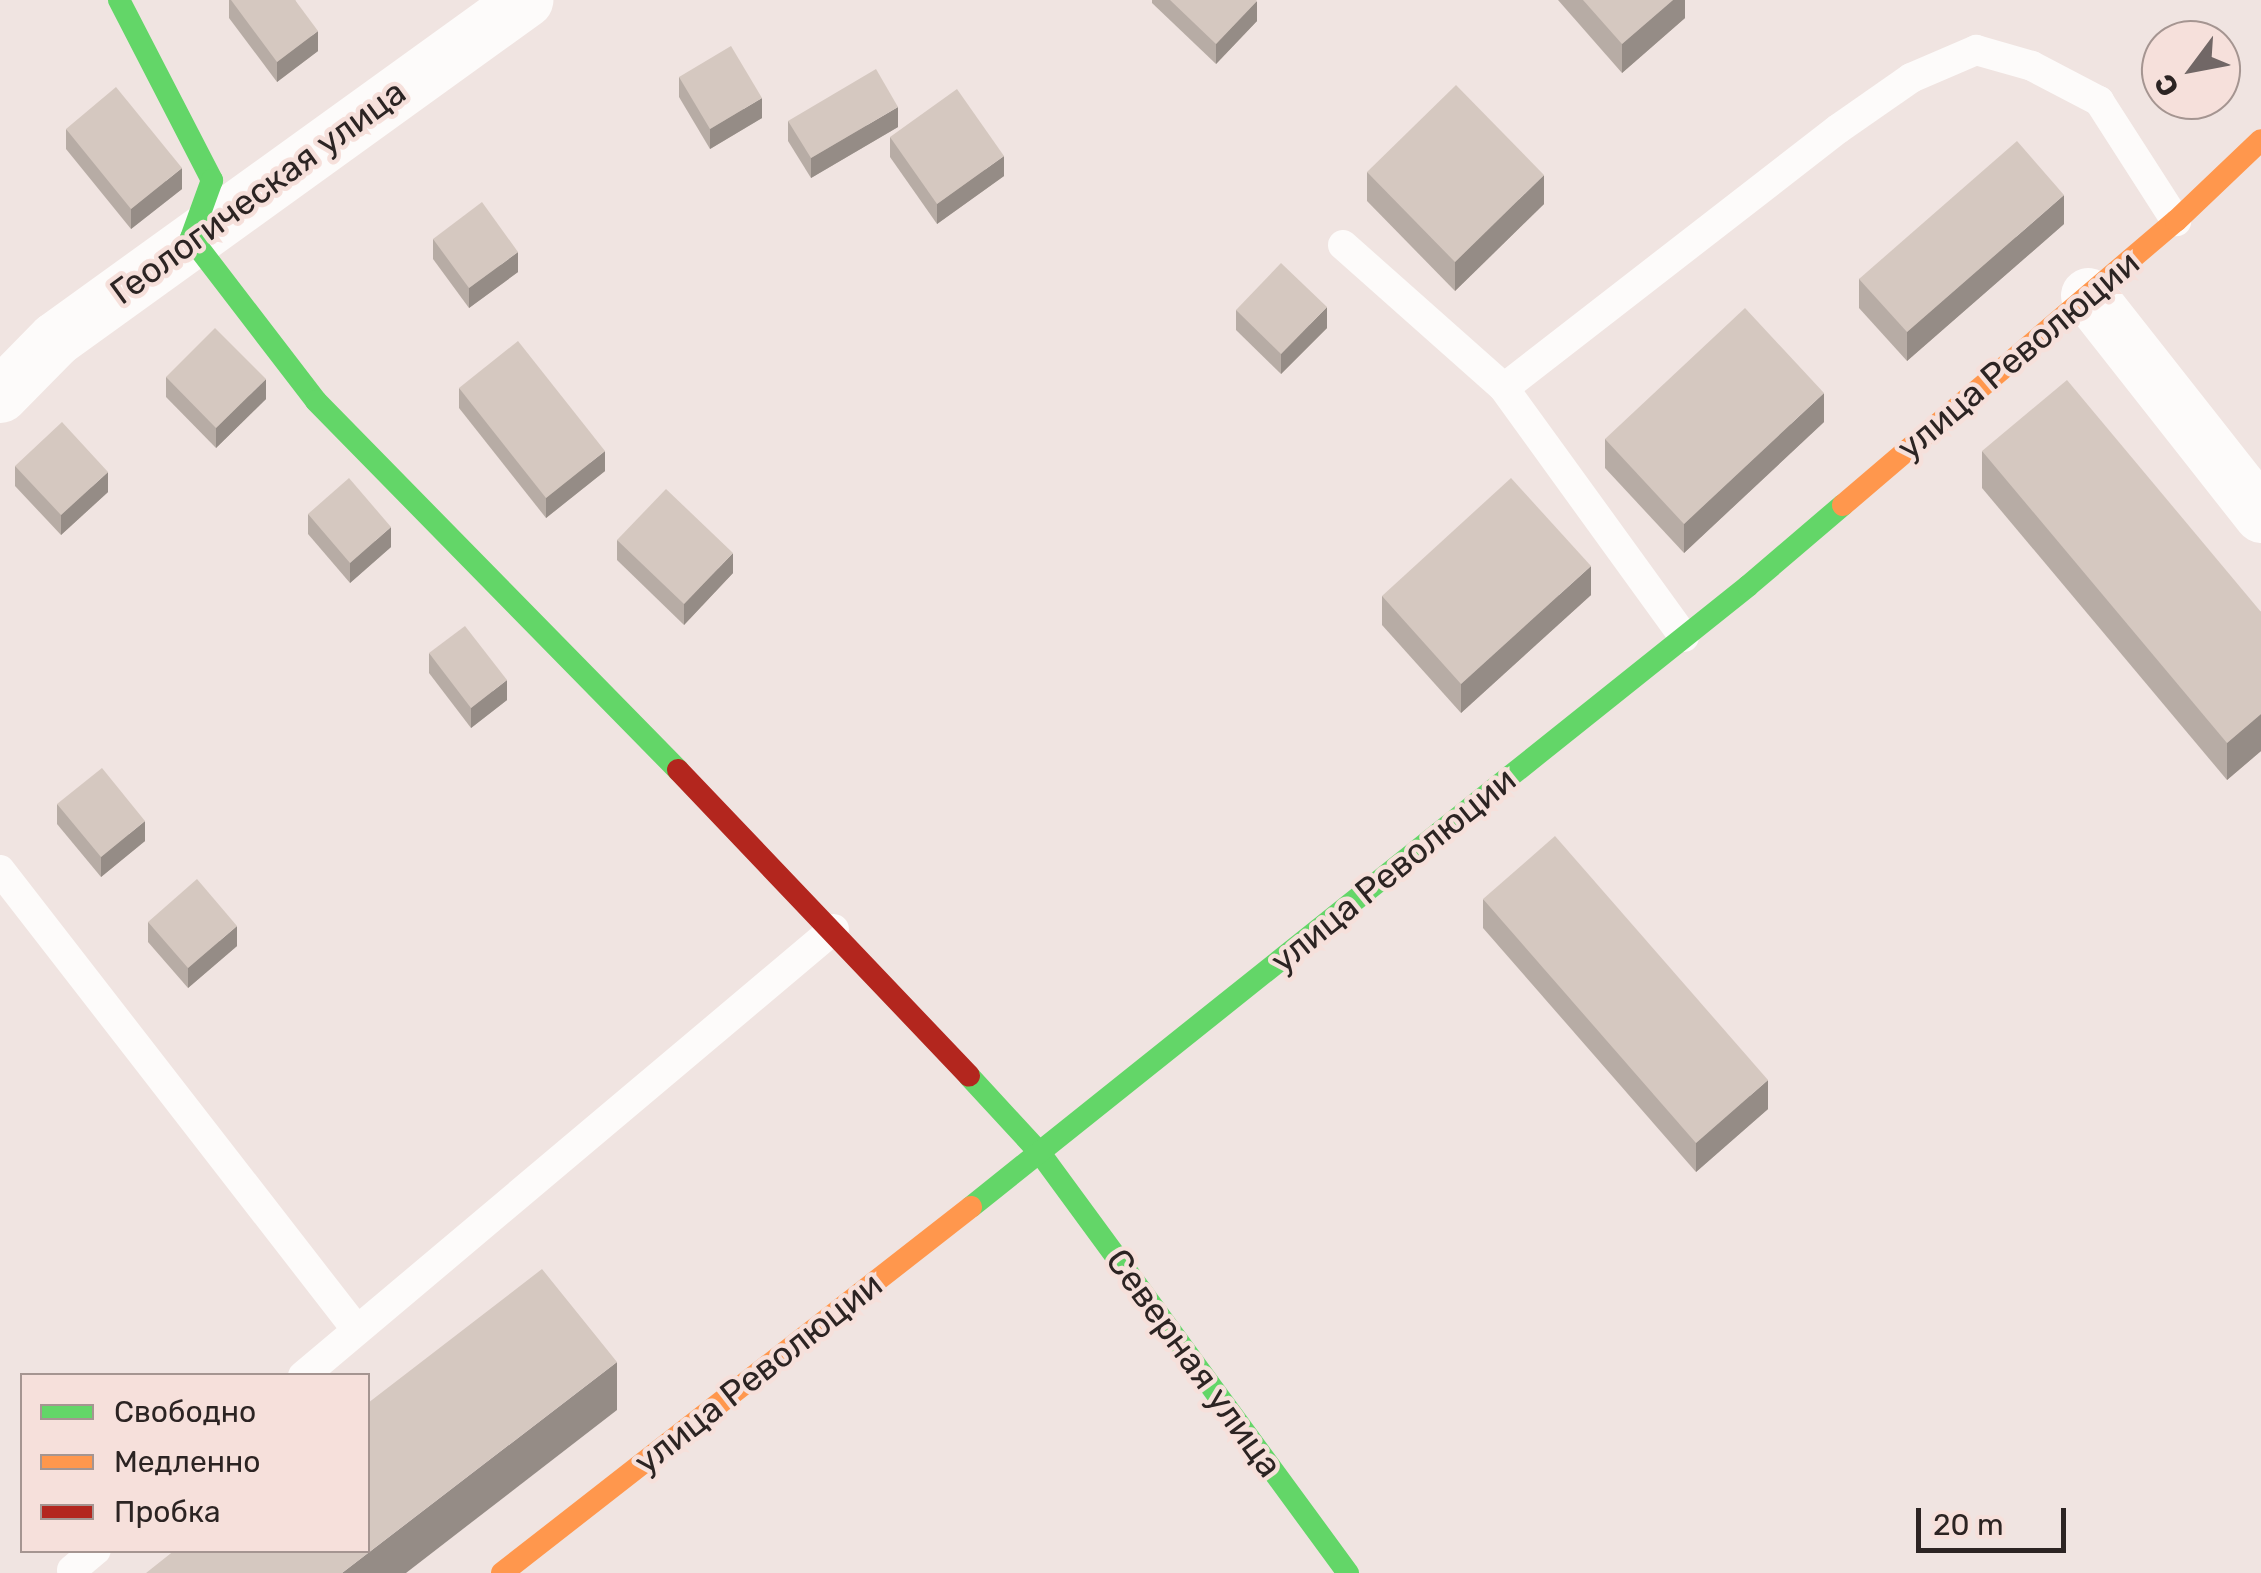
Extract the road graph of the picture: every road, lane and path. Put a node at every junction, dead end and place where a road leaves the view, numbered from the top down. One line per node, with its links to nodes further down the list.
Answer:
1 (118, 0): 5 (street)
2 (525, 0): 5 (street, Геологическая улица)
3 (2261, 140): 4 (street, улица Революции)
4 (2176, 220): 7 (street, улица Революции); 8 (lane)
5 (191, 238): 9 (street, Геологическая улица); 13 (street, Северная улица)
6 (1342, 245): 8 (lane)
7 (2088, 295): 10 (street); 11 (street, улица Революции)
8 (1504, 388): 11 (lane)
9 (0, 395)
10 (2261, 515)
11 (1684, 637): 14 (street, улица Революции)
12 (0, 870): 15 (lane)
13 (834, 929): 14 (street, Северная улица); 15 (lane)
14 (1040, 1153): 17 (street, улица Революции); 18 (street, Северная улица)
15 (357, 1330): 16 (lane)
16 (306, 1373)
17 (502, 1573)
18 (1348, 1573)

